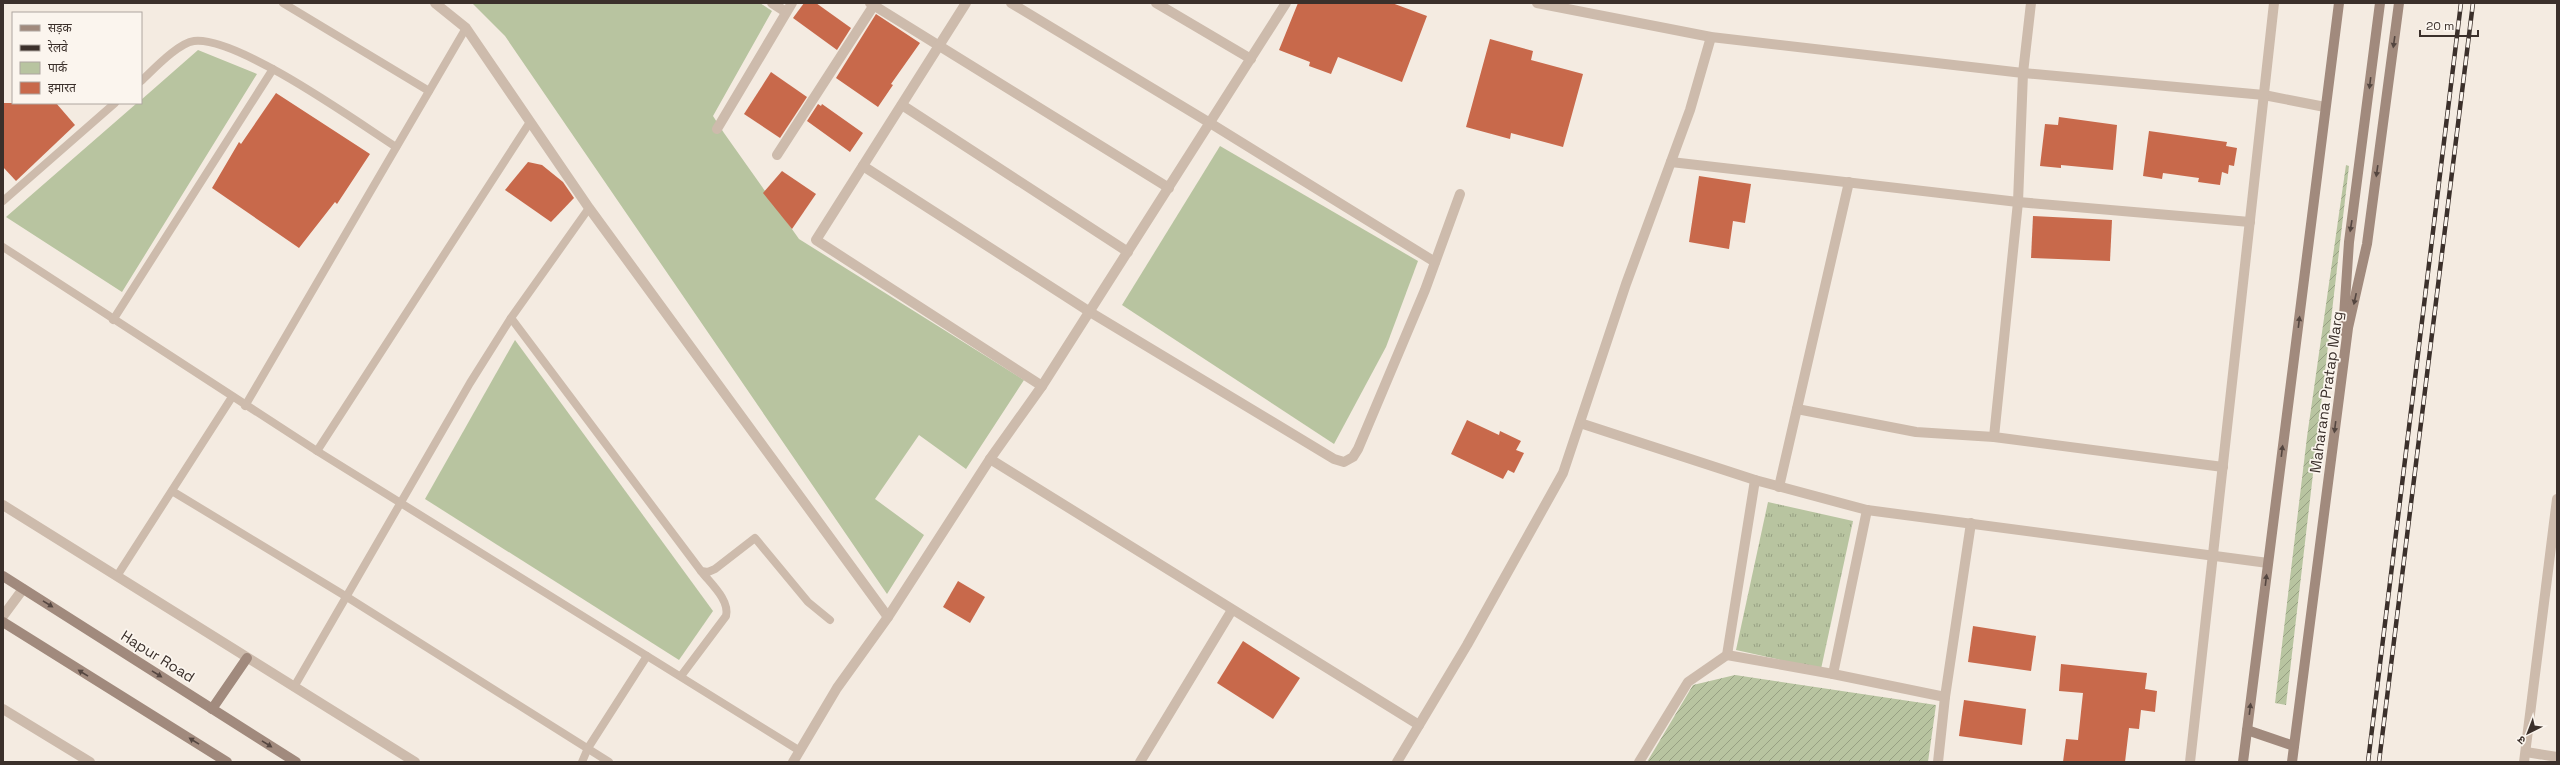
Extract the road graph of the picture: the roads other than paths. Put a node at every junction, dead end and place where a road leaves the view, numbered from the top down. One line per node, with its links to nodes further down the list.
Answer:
1 (283, 3): 24 (lane)
2 (435, 3): 17 (street)
3 (772, 3): 16 (street)
4 (792, 3): 16 (street)
5 (966, 3): 19 (street)
6 (1010, 3): 30 (street)
7 (1156, 3): 20 (street)
8 (1286, 3): 20 (street)
9 (1537, 3): 18 (street)
10 (2031, 3): 22 (street)
11 (2274, 3): 25 (street)
12 (2339, 3): 28 (main road)
13 (2380, 3): 51 (main road, one-way to 51)
14 (2399, 3): 51 (main road, Maharana Pratap Marg, one-way to 51)
15 (872, 4): 19 (street); 33 (street)
16 (786, 12): 31 (street)
17 (466, 28): 24 (lane); 29 (street)
18 (1711, 36): 22 (street); 34 (street)
19 (940, 45): 27 (street); 37 (street)
20 (1251, 59): 30 (street)
21 (273, 69): 23 (lane); 32 (lane); 48 (lane)
22 (2023, 73): 25 (street); 40 (street)
23 (142, 80)
24 (429, 91): 32 (lane)
25 (2264, 95): 28 (street); 42 (street)
26 (114, 104): 39 (lane)
27 (902, 105): 35 (street); 44 (street)
28 (2325, 107): 69 (main road, one-way to 28)
29 (530, 122): 41 (street); 56 (lane)
30 (1210, 123): 37 (street); 45 (street)
31 (717, 129)
32 (396, 147): 52 (lane)
33 (777, 155)
34 (1671, 162): 36 (street); 54 (street)
35 (863, 166): 46 (street); 49 (street)
36 (1849, 182): 40 (street); 53 (street)
37 (1169, 188): 44 (street)
38 (1460, 194): 45 (street)
39 (3, 202)
40 (2018, 202): 42 (street); 55 (street)
41 (589, 208): 47 (lane); 77 (street)
42 (2250, 222): 58 (street)
43 (3, 247): 48 (lane)
44 (1128, 252): 46 (street)
45 (1435, 262): 46 (street)
46 (1090, 312): 49 (street)
47 (511, 318): 64 (lane); 70 (lane)
48 (113, 320): 50 (lane)
49 (1042, 386): 57 (street)
50 (232, 397): 52 (lane); 61 (lane)
51 (2339, 399): 91 (main road, Maharana Pratap Marg, one-way to 91)
52 (245, 406): 56 (lane)
53 (1797, 409): 55 (street); 60 (street)
54 (1580, 423): 59 (street); 89 (street)
55 (1994, 437): 58 (street)
56 (317, 451): 64 (lane)
57 (990, 458): 75 (street); 77 (street)
58 (2223, 467): 68 (street)
59 (1755, 480): 60 (street); 80 (street)
60 (1780, 487): 65 (street)
61 (172, 491): 72 (lane); 74 (lane)
62 (2557, 499): 67 (street)
63 (3, 505): 72 (street)
64 (402, 505): 74 (lane); 81 (lane)
65 (1867, 510): 66 (street); 83 (street)
66 (1971, 523): 68 (street); 86 (street)
67 (2554, 544): 94 (street)
68 (2212, 557): 69 (street); 107 (street)
69 (2268, 563): 90 (main road, one-way to 69)
70 (701, 571): 78 (lane); 84 (lane)
71 (3, 576): 73 (main road, Hapur Road)
72 (118, 576): 82 (street)
73 (23, 589): 76 (street); 88 (main road, Hapur Road, one-way to 88)
74 (347, 597): 85 (lane); 92 (lane)
75 (1232, 610): 89 (street); 103 (street)
76 (3, 616)
77 (888, 617): 93 (street)
78 (830, 620)
79 (3, 622): 97 (main road, one-way to 79)
80 (1727, 655): 83 (street); 105 (street)
81 (647, 656): 84 (lane); 92 (lane)
82 (247, 658): 85 (street); 88 (main road)
83 (1833, 674): 86 (street)
84 (680, 676): 93 (lane)
85 (294, 687): 99 (street)
86 (1945, 697): 106 (street)
87 (3, 709): 96 (street)
88 (212, 709): 98 (main road, Hapur Road, one-way to 98)
89 (1419, 725): 104 (street)
90 (2248, 730): 91 (main road); 108 (main road)
91 (2294, 746): 109 (main road, Maharana Pratap Marg)
92 (588, 748): 100 (lane); 101 (lane)
93 (800, 751): 102 (street)
94 (2525, 757): 95 (street)
95 (2557, 757)
96 (90, 762)
97 (227, 762)
98 (296, 762)
99 (415, 762)
100 (582, 762)
101 (609, 762)
102 (793, 762)
103 (1140, 762)
104 (1397, 762)
105 (1639, 762)
106 (1938, 762)
107 (2190, 762)
108 (2243, 762)
109 (2292, 762)

